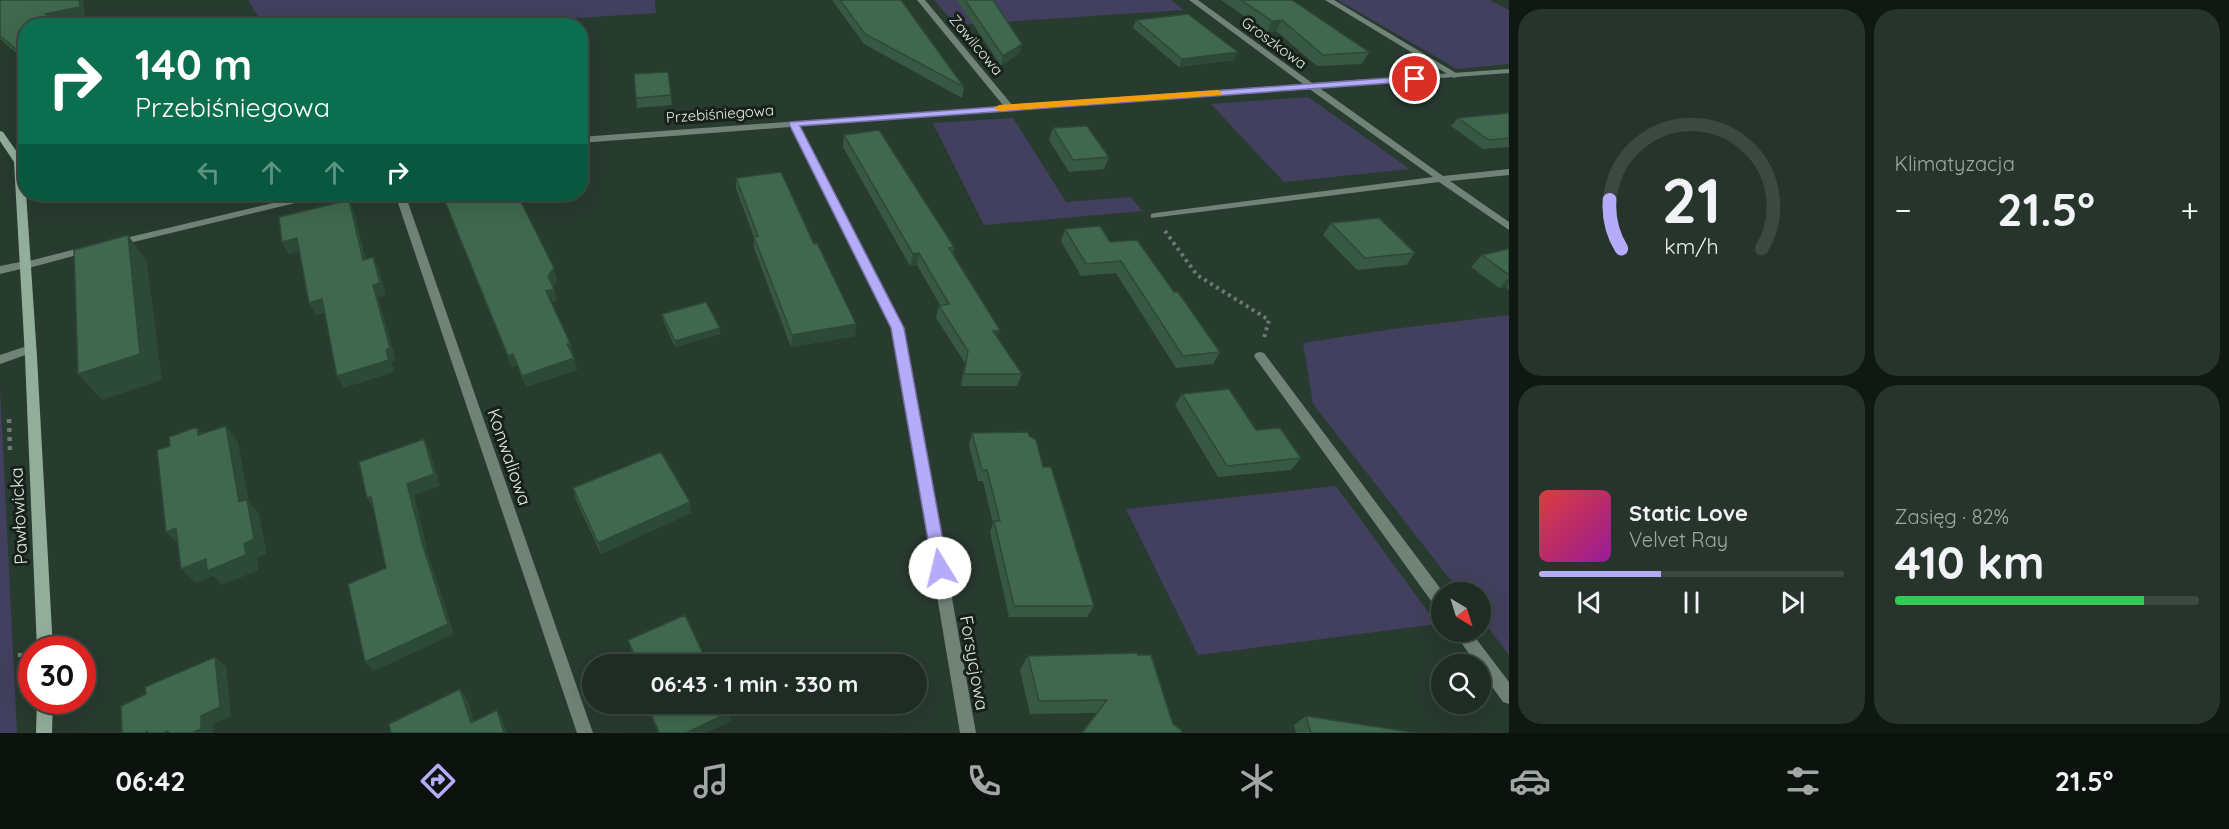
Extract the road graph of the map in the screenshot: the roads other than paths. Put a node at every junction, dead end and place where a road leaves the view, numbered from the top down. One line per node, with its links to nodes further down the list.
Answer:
1 (921, 0): 7 (street, Zawilcowa)
2 (1193, 0): 6 (street, Groszkowa)
3 (1329, 0): 5 (street)
4 (1509, 71): 5 (street, Przebiśniegowa)
5 (1457, 76): 6 (street, Przebiśniegowa)
6 (1311, 87): 7 (street, Przebiśniegowa); 13 (street, Groszkowa)
7 (1010, 108): 8 (street, Przebiśniegowa)
8 (794, 124): 10 (street, Przebiśniegowa); 31 (street, Forsycjowa)
9 (0, 134): 11 (street, Pawłowicka)
10 (588, 139)
11 (18, 161)
12 (1509, 172): 13 (street)
13 (1440, 179): 17 (street); 18 (street, Groszkowa)
14 (21, 201): 19 (street, Pawłowicka)
15 (292, 201): 19 (street)
16 (402, 201): 30 (street, Konwaliowa)
17 (1155, 216)
18 (1509, 227)
19 (25, 265): 20 (street); 21 (street, Pawłowicka)
20 (0, 270)
21 (30, 349): 23 (street); 25 (street, Pawłowicka)
22 (1260, 356): 24 (street)
23 (0, 360)
24 (1431, 589)
25 (44, 636)
26 (1469, 642): 27 (street)
27 (1509, 696)
28 (45, 714): 29 (street)
29 (44, 733)
30 (585, 733)
31 (968, 733)

